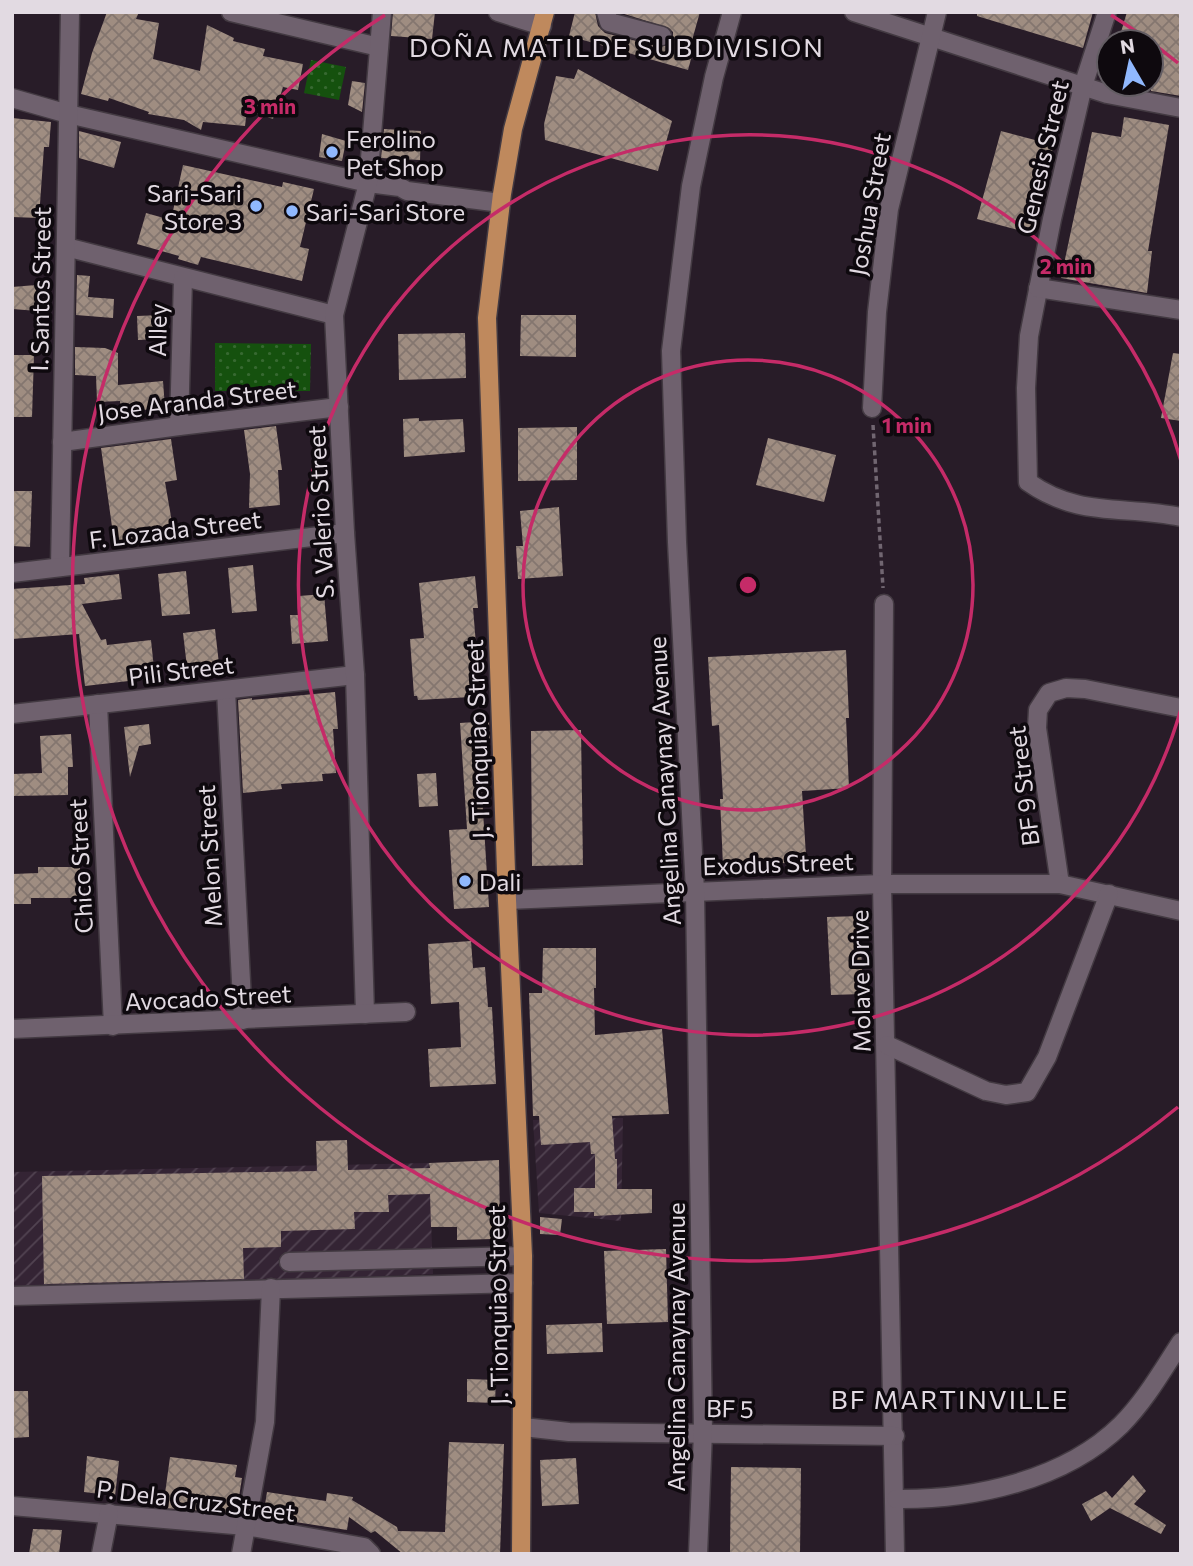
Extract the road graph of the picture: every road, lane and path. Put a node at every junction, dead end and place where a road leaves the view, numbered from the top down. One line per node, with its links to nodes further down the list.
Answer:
1 (70, 12): 17 (street, I. Santos Street)
2 (231, 12): 13 (street)
3 (383, 12): 13 (street, S. Valerio Street)
4 (498, 12): 10 (street)
5 (606, 12): 11 (street)
6 (732, 12): 41 (street, Angelina Canaynay Avenue)
7 (854, 12): 12 (street)
8 (937, 12): 12 (street, Joshua Street)
9 (1107, 12): 14 (street, Genesis Street)
10 (543, 19): 19 (main road, J. Tionquiao Street)
11 (662, 36)
12 (930, 37): 14 (street); 26 (street, Joshua Street)
13 (379, 47): 18 (street, S. Valerio Street)
14 (1083, 86): 16 (street); 22 (street, Genesis Street)
15 (12, 98): 17 (street)
16 (1181, 108)
17 (68, 114): 18 (street); 20 (street, I. Santos Street)
18 (368, 183): 19 (street); 24 (street, S. Valerio Street)
19 (501, 199): 43 (main road, J. Tionquiao Street)
20 (66, 247): 21 (street); 28 (street, I. Santos Street)
21 (183, 278): 24 (street); 27 (street, Alley)
22 (1038, 288): 23 (street); 29 (street, Genesis Street)
23 (1181, 310)
24 (334, 316): 25 (street, S. Valerio Street)
25 (339, 408): 27 (street, Jose Aranda Street); 30 (street, S. Valerio Street)
26 (872, 408): 33 (path)
27 (179, 426): 28 (street, Jose Aranda Street)
28 (62, 442): 31 (street, I. Santos Street)
29 (1181, 517)
30 (345, 533): 31 (street, F. Lozada Street); 34 (street, S. Valerio Street)
31 (60, 567): 32 (street, F. Lozada Street)
32 (12, 573)
33 (884, 604): 39 (street, Molave Drive)
34 (355, 675): 35 (street, Pili Street); 46 (street, S. Valerio Street)
35 (226, 690): 36 (street, Pili Street); 47 (street, Melon Street)
36 (97, 704): 38 (street, Pili Street); 48 (street, Chico Street)
37 (1181, 708): 40 (street, BF 9 Street)
38 (12, 714)
39 (883, 884): 40 (street, Exodus Street); 41 (street, Exodus Street); 50 (street, Molave Drive)
40 (1060, 884): 42 (street, Exodus Street)
41 (695, 891): 43 (street, Exodus Street); 58 (street, Angelina Canaynay Avenue)
42 (1109, 894): 44 (street, Exodus Street); 50 (street)
43 (507, 900): 51 (main road, J. Tionquiao Street)
44 (1181, 911)
45 (406, 1012): 46 (street, Avocado Street)
46 (365, 1014): 47 (street, Avocado Street)
47 (243, 1020): 48 (street, Avocado Street)
48 (113, 1026): 49 (street, Avocado Street)
49 (12, 1029)
50 (887, 1045): 59 (street, Molave Drive)
51 (523, 1256): 52 (street); 53 (main road, J. Tionquiao Street)
52 (289, 1262)
53 (523, 1283): 54 (street); 57 (main road, J. Tionquiao Street)
54 (271, 1288): 55 (street); 63 (street)
55 (12, 1296)
56 (1181, 1342): 60 (street)
57 (523, 1427): 58 (street, BF 5); 67 (main road, J. Tionquiao Street)
58 (703, 1432): 59 (street, BF 5); 68 (street, Angelina Canaynay Avenue)
59 (895, 1436): 60 (street, Molave Drive)
60 (896, 1499): 69 (street, Molave Drive)
61 (12, 1506): 62 (street, P. Dela Cruz Street)
62 (109, 1513): 63 (street, P. Dela Cruz Street); 64 (street)
63 (246, 1527): 65 (street); 66 (street, P. Dela Cruz Street)
64 (101, 1554)
65 (241, 1554)
66 (371, 1554)
67 (521, 1554)
68 (698, 1554)
69 (895, 1554)

